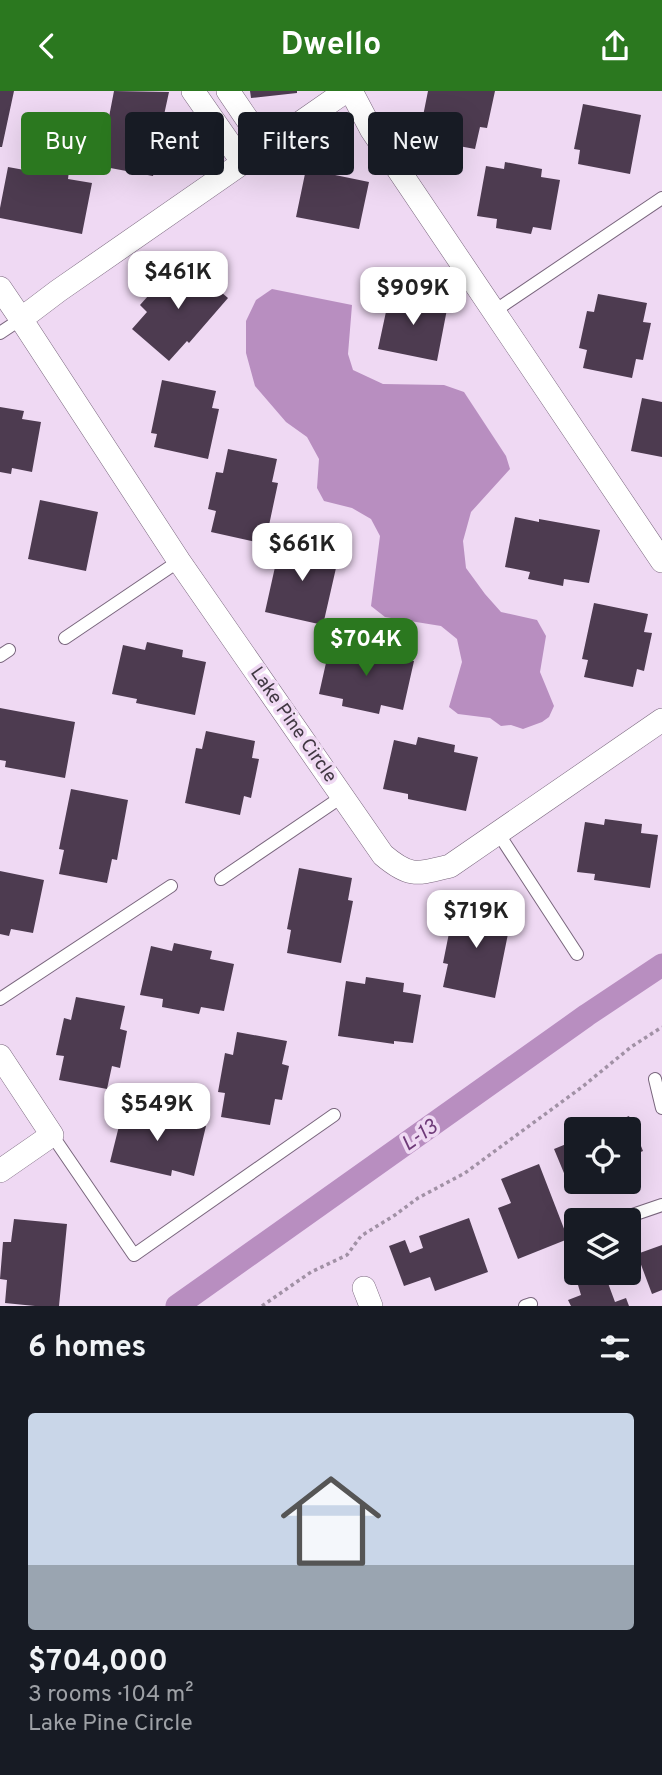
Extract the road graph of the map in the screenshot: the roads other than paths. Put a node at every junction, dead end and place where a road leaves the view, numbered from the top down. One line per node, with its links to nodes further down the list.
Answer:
1 (193, 91): 6 (street)
2 (228, 91): 4 (street)
3 (349, 91): 5 (street); 10 (street)
4 (243, 112)
5 (318, 112)
6 (238, 156)
7 (238, 166): 11 (street)
8 (662, 198): 10 (lane)
9 (0, 288): 11 (street, Lake Pine Circle)
10 (493, 312): 13 (street)
11 (21, 319): 12 (lane); 14 (street, Lake Pine Circle)
12 (0, 333)
13 (659, 551)
14 (179, 561): 15 (lane); 17 (street, Lake Pine Circle)
15 (65, 638)
16 (662, 720): 18 (street, Lake Pine Circle)
17 (343, 796): 18 (street, Lake Pine Circle); 19 (lane)
18 (498, 833): 21 (lane)
19 (221, 879)
20 (172, 886): 22 (lane)
21 (577, 954)
22 (0, 999)
23 (0, 1056): 27 (street)
24 (655, 1079): 25 (lane)
25 (662, 1108)
26 (334, 1115): 27 (lane)
27 (52, 1135): 28 (street)
28 (0, 1171)
29 (662, 1205): 30 (lane)
30 (641, 1212)

